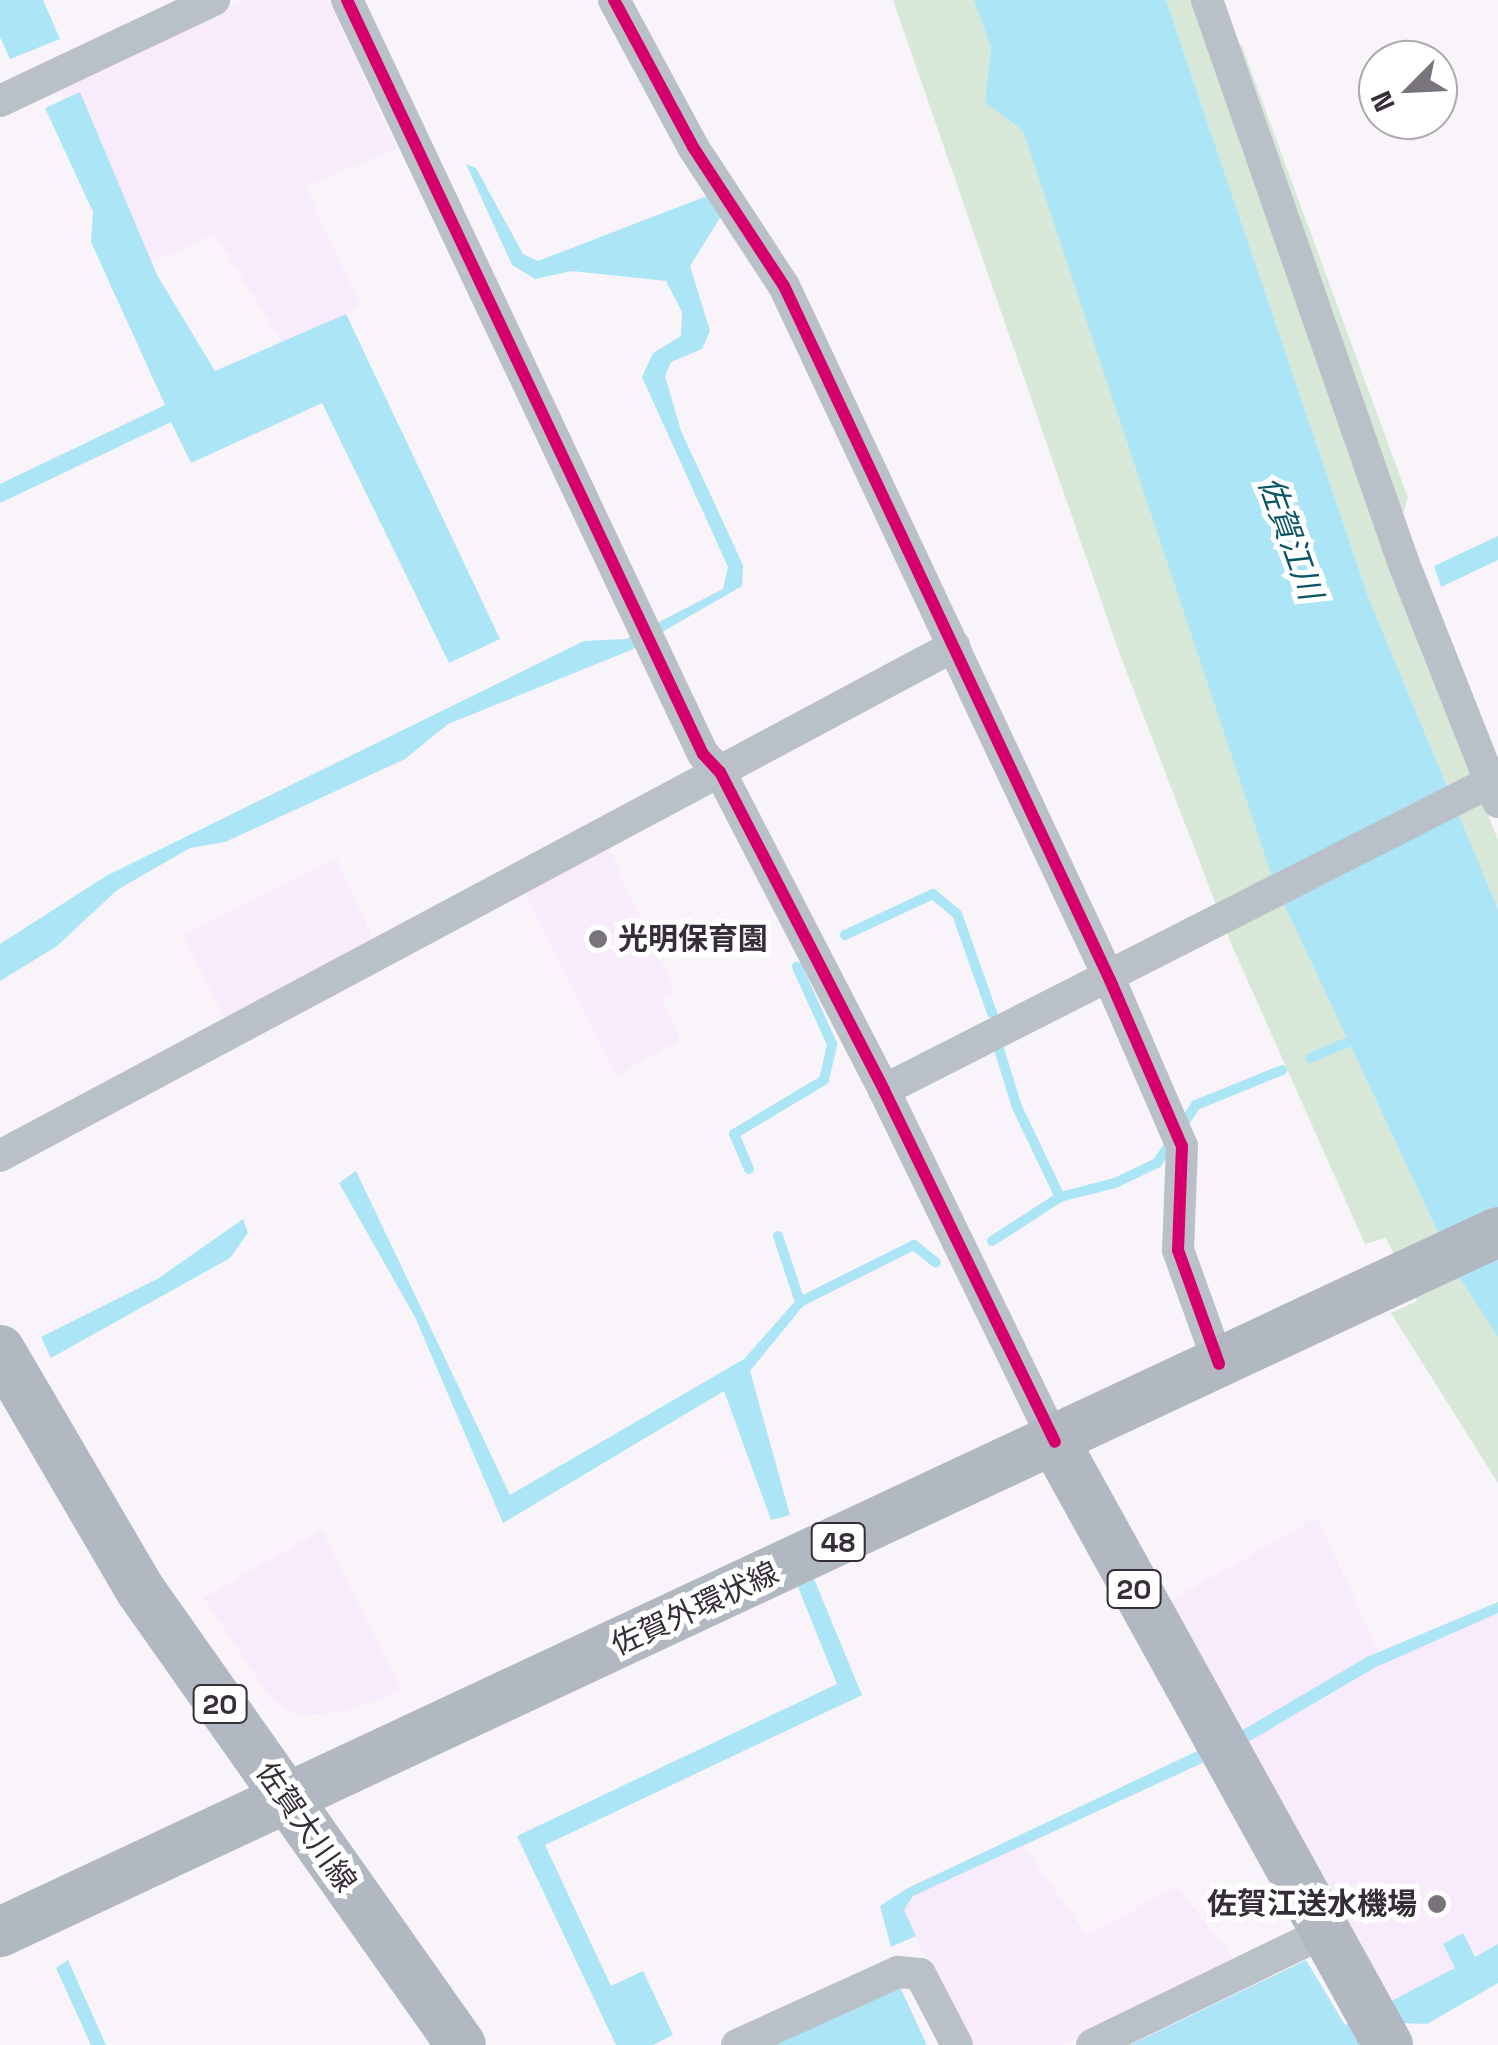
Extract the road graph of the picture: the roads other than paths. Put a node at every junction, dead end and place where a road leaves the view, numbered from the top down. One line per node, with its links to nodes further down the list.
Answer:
1 (214, 0): 5 (street)
2 (347, 0): 7 (street)
3 (614, 0): 6 (street)
4 (1207, 0): 8 (street)
5 (0, 101)
6 (954, 646): 7 (street); 9 (street)
7 (720, 772): 10 (street); 11 (street)
8 (1491, 788): 9 (street)
9 (1110, 980): 10 (street); 14 (street)
10 (884, 1090): 15 (street)
11 (0, 1156)
12 (1498, 1232): 14 (main road, 佐賀外環状線 / 48)
13 (0, 1350): 16 (main road, 佐賀大川線 / 20)
14 (1219, 1364): 15 (main road, 佐賀外環状線 / 48)
15 (1054, 1442): 16 (main road, 佐賀外環状線 / 48); 18 (main road, 20)
16 (285, 1799): 17 (main road, 佐賀外環状線 / 48); 20 (main road, 佐賀大川線 / 20)
17 (0, 1932)
18 (1321, 1934): 19 (main road, 20); 23 (street)
19 (1379, 2031)
20 (461, 2045)
21 (737, 2045): 22 (street)
22 (958, 2045)
23 (1092, 2045)

